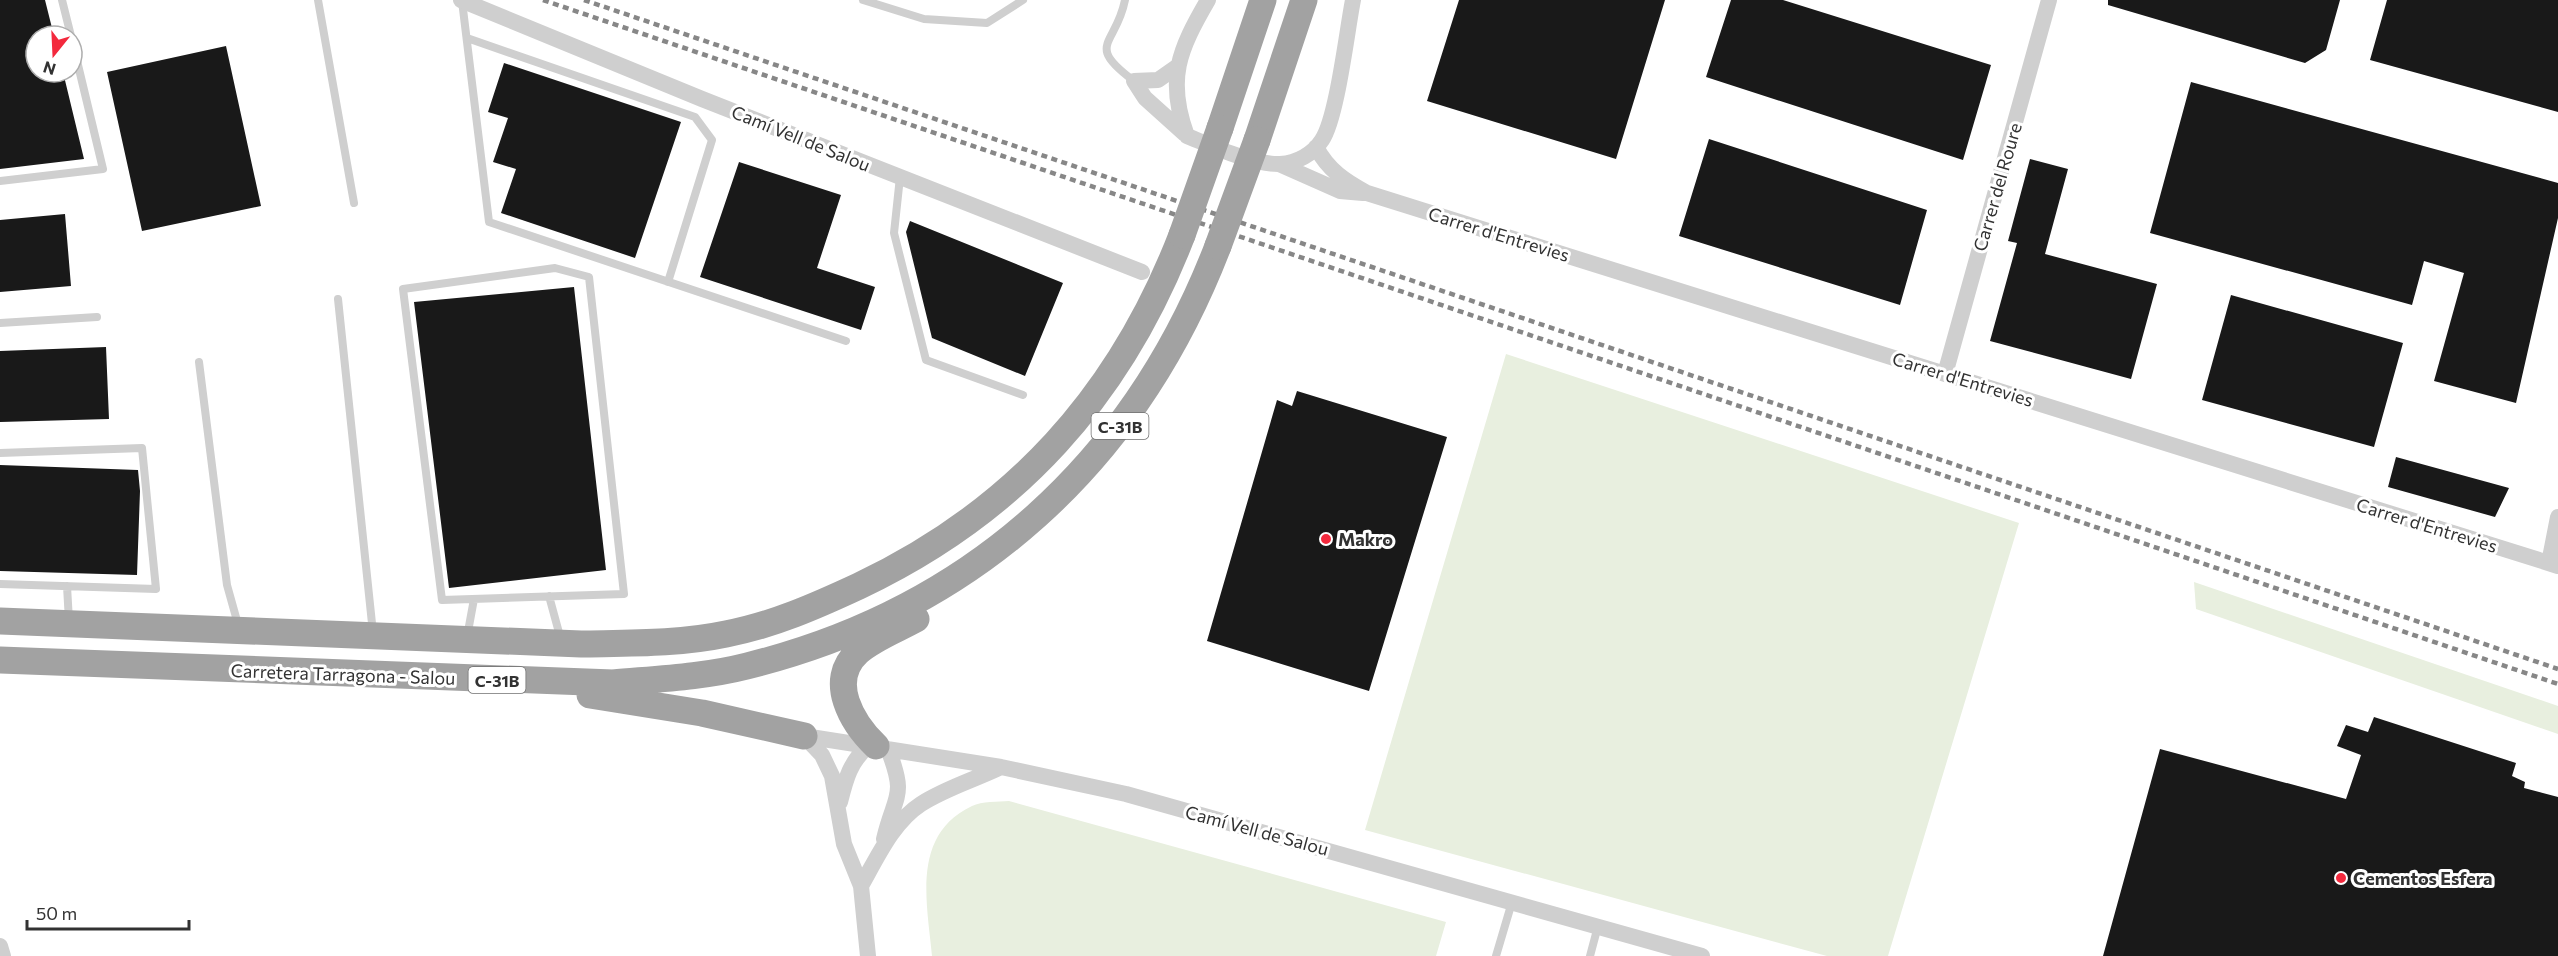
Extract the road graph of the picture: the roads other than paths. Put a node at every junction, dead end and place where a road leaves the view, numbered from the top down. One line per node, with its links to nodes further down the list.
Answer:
1 (62, 0): 12 (lane)
2 (318, 0): 23 (lane)
3 (462, 0): 13 (lane); 20 (street, Camí Vell de Salou)
4 (863, 0): 5 (lane)
5 (1023, 0)
6 (1125, 0): 15 (lane)
7 (1208, 0): 14 (street)
8 (1263, 0): 46 (highway, C-31B, bridge)
9 (1304, 0): 36 (highway, Carretera Tarragona - Salou / C-31B, bridge)
10 (1353, 0): 18 (street)
11 (2049, 0): 31 (street, Carrer del Roure)
12 (68, 24)
13 (466, 38): 25 (lane); 25 (lane)
14 (1178, 66): 15 (street); 17 (street)
15 (1134, 81): 17 (street, Carrer d'Entrevies)
16 (82, 84): 21 (lane)
17 (1188, 136): 19 (street, Carrer d'Entrevies)
18 (1316, 147): 19 (street); 22 (street, Carrer d'Entrevies)
19 (1280, 164): 22 (street, Carrer d'Entrevies)
20 (900, 177): 24 (street, Camí Vell de Salou); 32 (lane)
21 (0, 181)
22 (1367, 193): 31 (street, Carrer d'Entrevies)
23 (354, 203)
24 (1142, 272)
25 (668, 282): 29 (lane)
26 (338, 299): 44 (lane)
27 (97, 317): 28 (lane)
28 (0, 323)
29 (846, 341)
30 (199, 362): 43 (lane)
31 (1945, 374): 35 (street, Carrer d'Entrevies)
32 (1023, 395)
33 (0, 453): 38 (lane)
34 (2558, 517): 35 (street)
35 (2553, 564)
36 (972, 569): 48 (highway, Carretera Tarragona - Salou / C-31B); 50 (highway)
37 (0, 584): 38 (lane)
38 (67, 586): 42 (lane)
39 (549, 596): 40 (lane); 40 (lane); 46 (lane)
40 (474, 599): 45 (lane)
41 (0, 621): 42 (highway, C-31B)
42 (69, 624): 43 (highway, C-31B)
43 (240, 631): 44 (highway, C-31B)
44 (373, 636): 45 (highway, C-31B)
45 (467, 640): 46 (highway, C-31B)
46 (562, 643)
47 (0, 660): 48 (highway, Carretera Tarragona - Salou / C-31B)
48 (500, 680): 49 (highway)
49 (804, 736): 50 (street, Camí Vell de Salou); 52 (street)
50 (878, 747): 51 (street, Camí Vell de Salou); 52 (street); 53 (street)
51 (1001, 767): 53 (street); 55 (street, Camí Vell de Salou)
52 (839, 806): 54 (street)
53 (882, 849): 54 (street)
54 (861, 886): 59 (street)
55 (1512, 902): 56 (street, Camí Vell de Salou); 60 (lane)
56 (1598, 926): 61 (lane); 62 (street, Camí Vell de Salou)
57 (0, 946): 58 (street)
58 (3, 956)
59 (868, 956)
60 (1496, 956)
61 (1590, 956)
62 (1702, 956)

